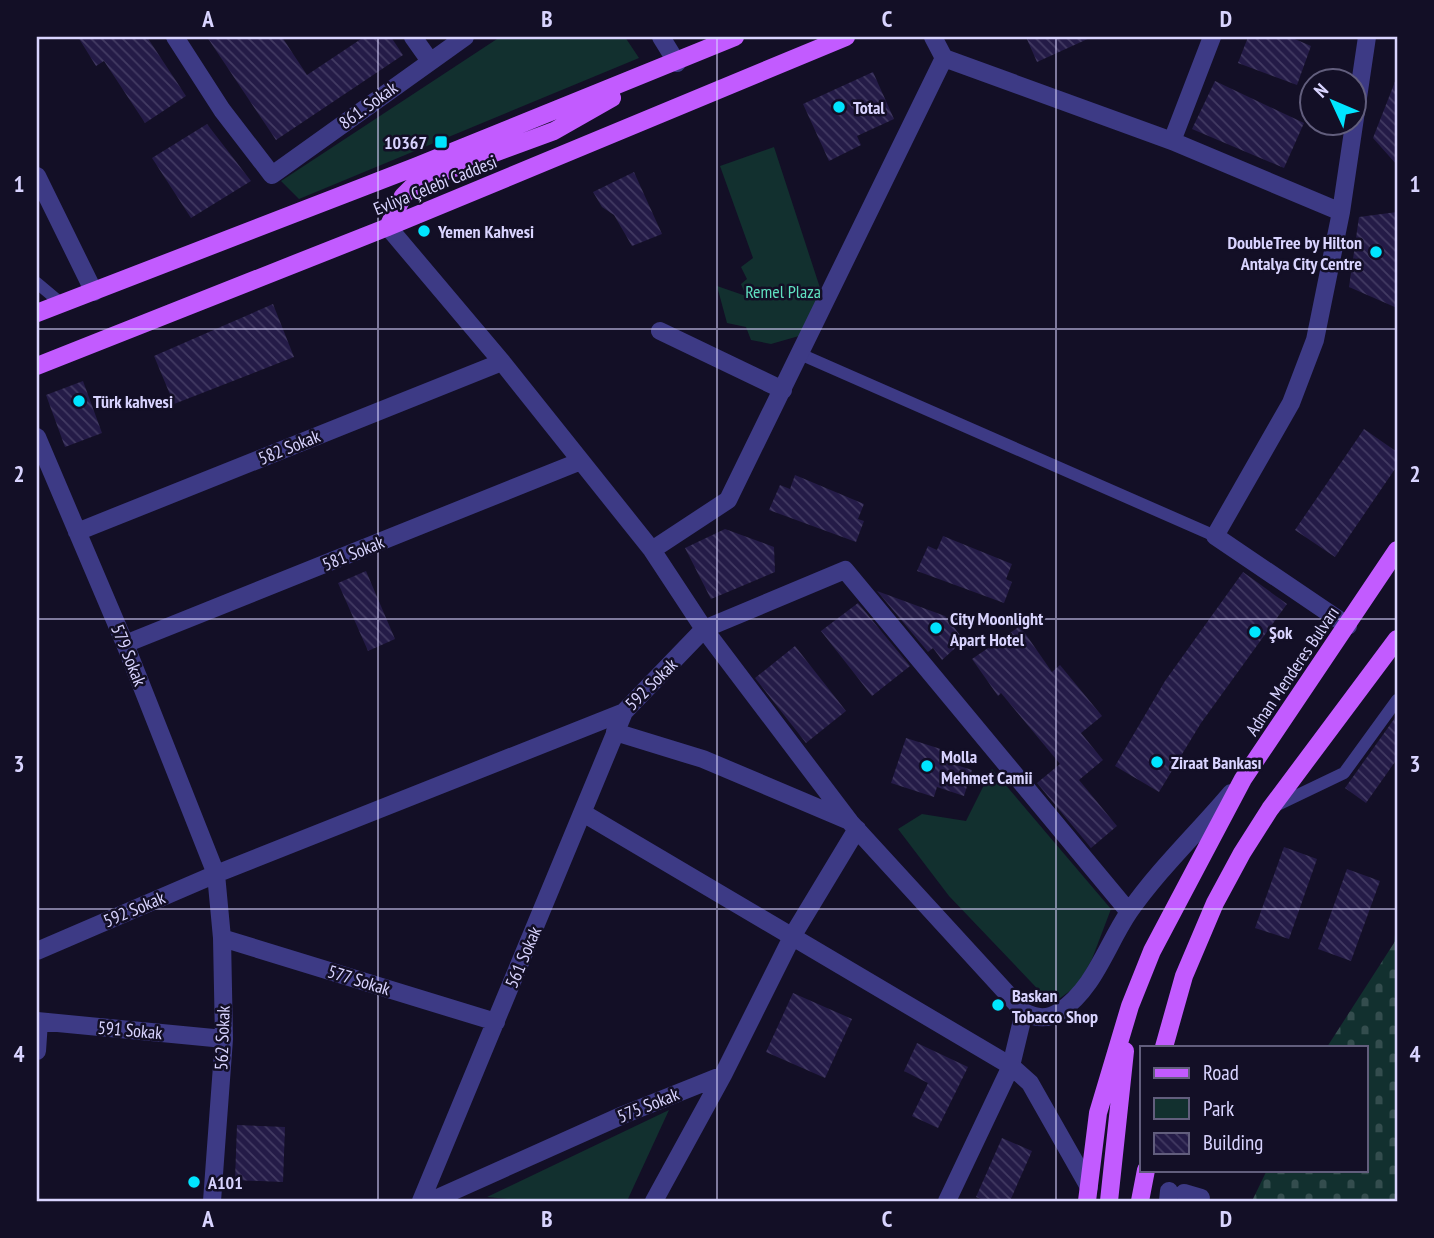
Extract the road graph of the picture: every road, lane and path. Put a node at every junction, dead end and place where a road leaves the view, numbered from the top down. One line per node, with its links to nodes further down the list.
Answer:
1 (176, 37): 11 (street, 861. Sokak)
2 (413, 37): 11 (street)
3 (465, 37): 11 (street, 861. Sokak)
4 (661, 37): 12 (street)
5 (735, 37): 12 (main road, Evliya Çelebi Caddesi)
6 (846, 37): 16 (main road, Evliya Çelebi Caddesi)
7 (933, 37): 10 (street)
8 (1212, 37): 13 (street)
9 (1367, 37): 15 (street)
10 (944, 58): 13 (street); 22 (street)
11 (430, 61)
12 (677, 63): 16 (main road); 18 (main road, Evliya Çelebi Caddesi)
13 (1172, 141): 15 (street)
14 (37, 177): 18 (street)
15 (1341, 212): 29 (street)
16 (388, 227): 23 (street); 24 (main road, Evliya Çelebi Caddesi)
17 (37, 283): 19 (lane)
18 (94, 292): 19 (main road, Evliya Çelebi Caddesi)
19 (62, 304): 20 (main road, Evliya Çelebi Caddesi)
20 (37, 313)
21 (660, 331): 25 (street)
22 (800, 354): 25 (street); 29 (lane)
23 (502, 362): 27 (street); 28 (street, 582 Sokak)
24 (37, 366)
25 (783, 390): 30 (street)
26 (37, 437): 28 (street, 579 Sokak)
27 (581, 461): 30 (street); 35 (street, 581 Sokak)
28 (77, 532): 35 (street, 579 Sokak)
29 (1215, 536): 32 (street)
30 (652, 550): 33 (street)
31 (1397, 550): 32 (main road, Adnan Menderes Bulvarı)
32 (1348, 626): 39 (main road, Adnan Menderes Bulvarı)
33 (704, 629): 37 (street, 592 Sokak); 42 (street); 44 (street, 592 Sokak)
34 (1397, 639): 40 (main road)
35 (125, 644): 43 (street, 579 Sokak)
36 (1397, 700): 40 (lane)
37 (624, 712): 38 (street, 561 Sokak); 43 (street, 592 Sokak)
38 (615, 732): 41 (street, 561 Sokak); 42 (street)
39 (1243, 779): 44 (street); 48 (main road, Adnan Menderes Bulvarı)
40 (1270, 808): 53 (main road)
41 (583, 813): 45 (street); 51 (street, 561 Sokak)
42 (853, 826): 45 (street); 49 (street)
43 (216, 874): 46 (street, 562 Sokak); 47 (street, 592 Sokak)
44 (1129, 912): 49 (street)
45 (793, 935): 55 (street); 56 (street)
46 (222, 939): 51 (street, 577 Sokak); 52 (street, 562 Sokak)
47 (37, 951)
48 (1130, 1006): 59 (main road, Adnan Menderes Bulvarı); 65 (main road, Adnan Menderes Bulvarı)
49 (1024, 1012): 55 (street)
50 (38, 1021): 52 (street, 591 Sokak); 54 (street)
51 (496, 1022): 61 (street, 561 Sokak)
52 (224, 1039): 60 (street, 562 Sokak)
53 (1164, 1046)
54 (37, 1051)
55 (1011, 1066): 59 (street); 64 (street)
56 (723, 1075): 62 (street, 575 Sokak); 63 (street)
57 (1146, 1172): 66 (main road)
58 (1146, 1172): 67 (main road)
59 (1088, 1194)
60 (212, 1201)
61 (421, 1201)
62 (431, 1201)
63 (654, 1201)
64 (947, 1201)
65 (1108, 1201)
66 (1140, 1201)
67 (1147, 1201)

